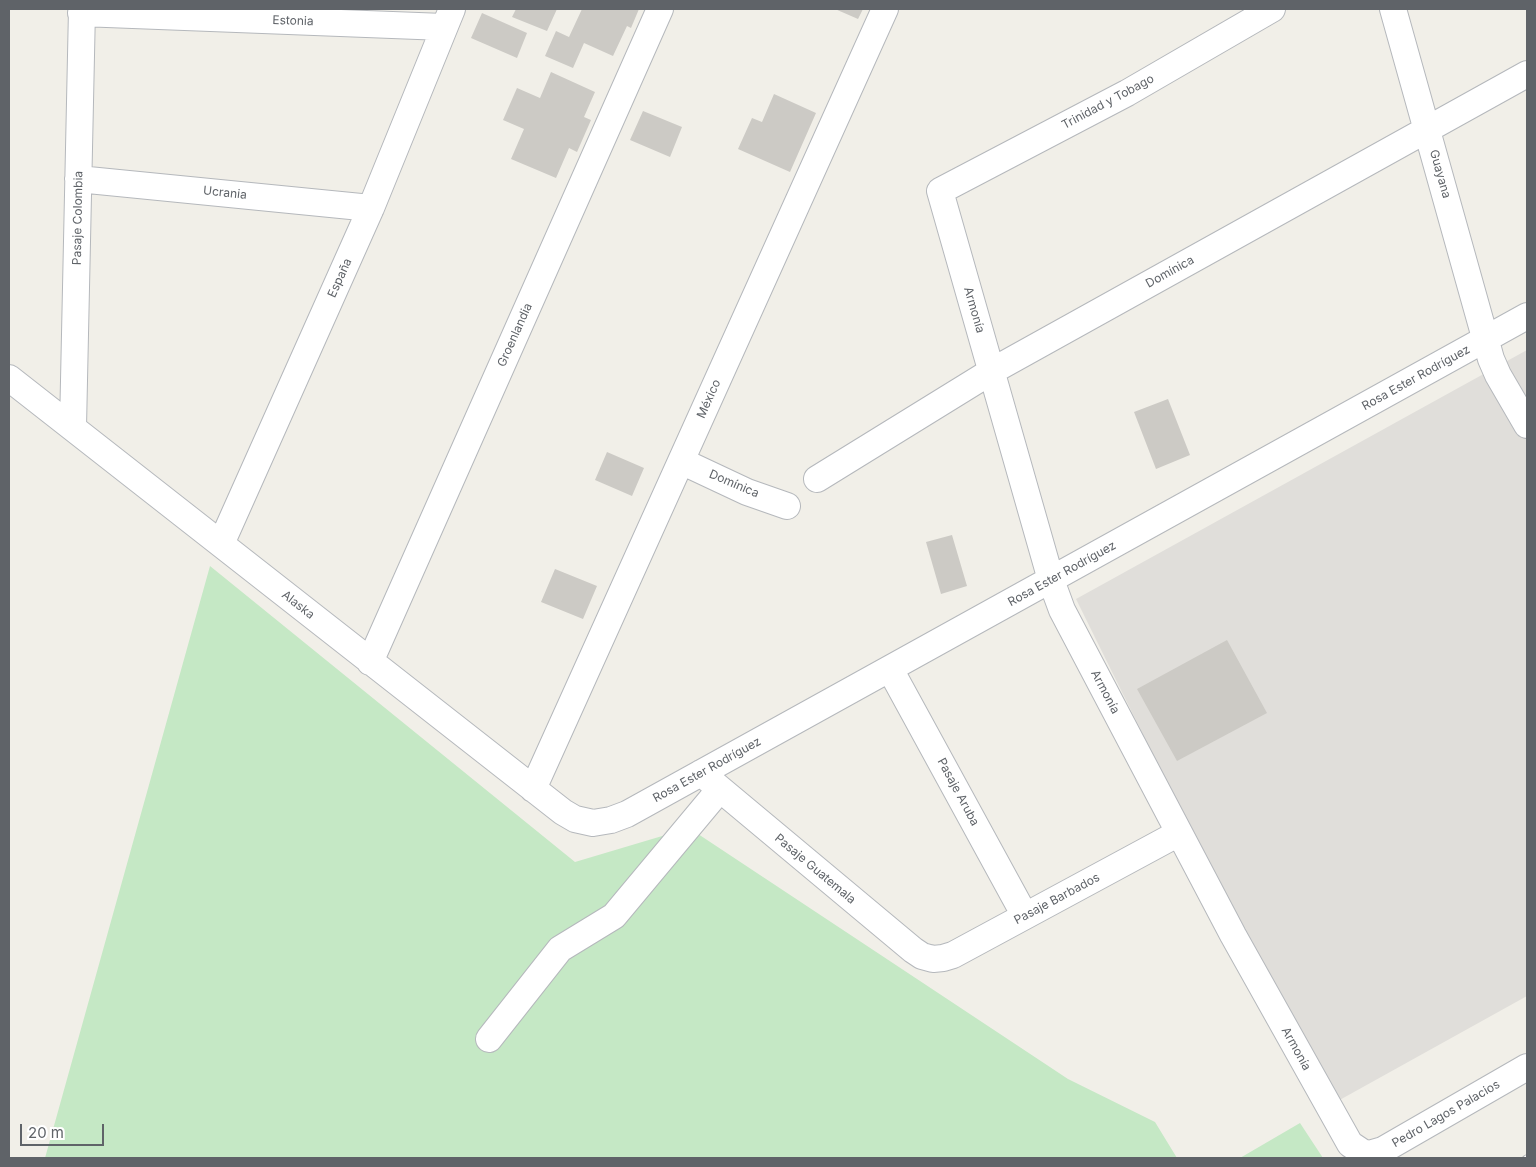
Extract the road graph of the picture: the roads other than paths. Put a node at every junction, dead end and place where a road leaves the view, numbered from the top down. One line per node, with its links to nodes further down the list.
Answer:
1 (660, 9): 23 (street, Groenlandia)
2 (885, 9): 18 (street, México)
3 (1272, 9): 10 (street, Trinidad y Tobago)
4 (1393, 9): 8 (street, Guayana)
5 (82, 11): 6 (street, Estonia); 9 (street, Pasaje Colombia)
6 (448, 18): 11 (street, España)
7 (1527, 74): 8 (street, Domínica)
8 (1427, 129): 13 (street, Guayana); 14 (street, Domínica)
9 (78, 179): 11 (street, Ucrania); 17 (street, Pasaje Colombia)
10 (940, 191): 14 (street, Armonía)
11 (372, 208): 21 (street, España)
12 (1527, 316): 13 (street, Rosa Ester Rodríguez)
13 (1486, 339): 16 (street, Guayana); 22 (street, Rosa Ester Rodríguez)
14 (992, 371): 19 (street, Domínica); 22 (street, Armonía)
15 (9, 378): 17 (street, Alaska)
16 (1527, 425)
17 (73, 427): 21 (street, Alaska)
18 (681, 461): 20 (street, Domínica); 26 (street, México)
19 (817, 479)
20 (788, 506)
21 (221, 544): 23 (street, Alaska)
22 (1051, 580): 24 (street, Rosa Ester Rodríguez); 28 (street, Armonía)
23 (370, 662): 26 (street, Alaska)
24 (890, 669): 25 (street, Rosa Ester Rodríguez); 29 (street, Pasaje Aruba)
25 (711, 781): 27 (street, Rosa Ester Rodríguez); 30 (street, Pasaje Guatemala); 31 (street)
26 (533, 789): 27 (street, Alaska)
27 (593, 823)
28 (1179, 833): 29 (street, Pasaje Barbados); 33 (street, Armonía)
29 (1025, 916): 30 (street, Pasaje Barbados)
30 (933, 959)
31 (489, 1039)
32 (1527, 1067): 33 (street, Pedro Lagos Palacios)
33 (1362, 1152)

